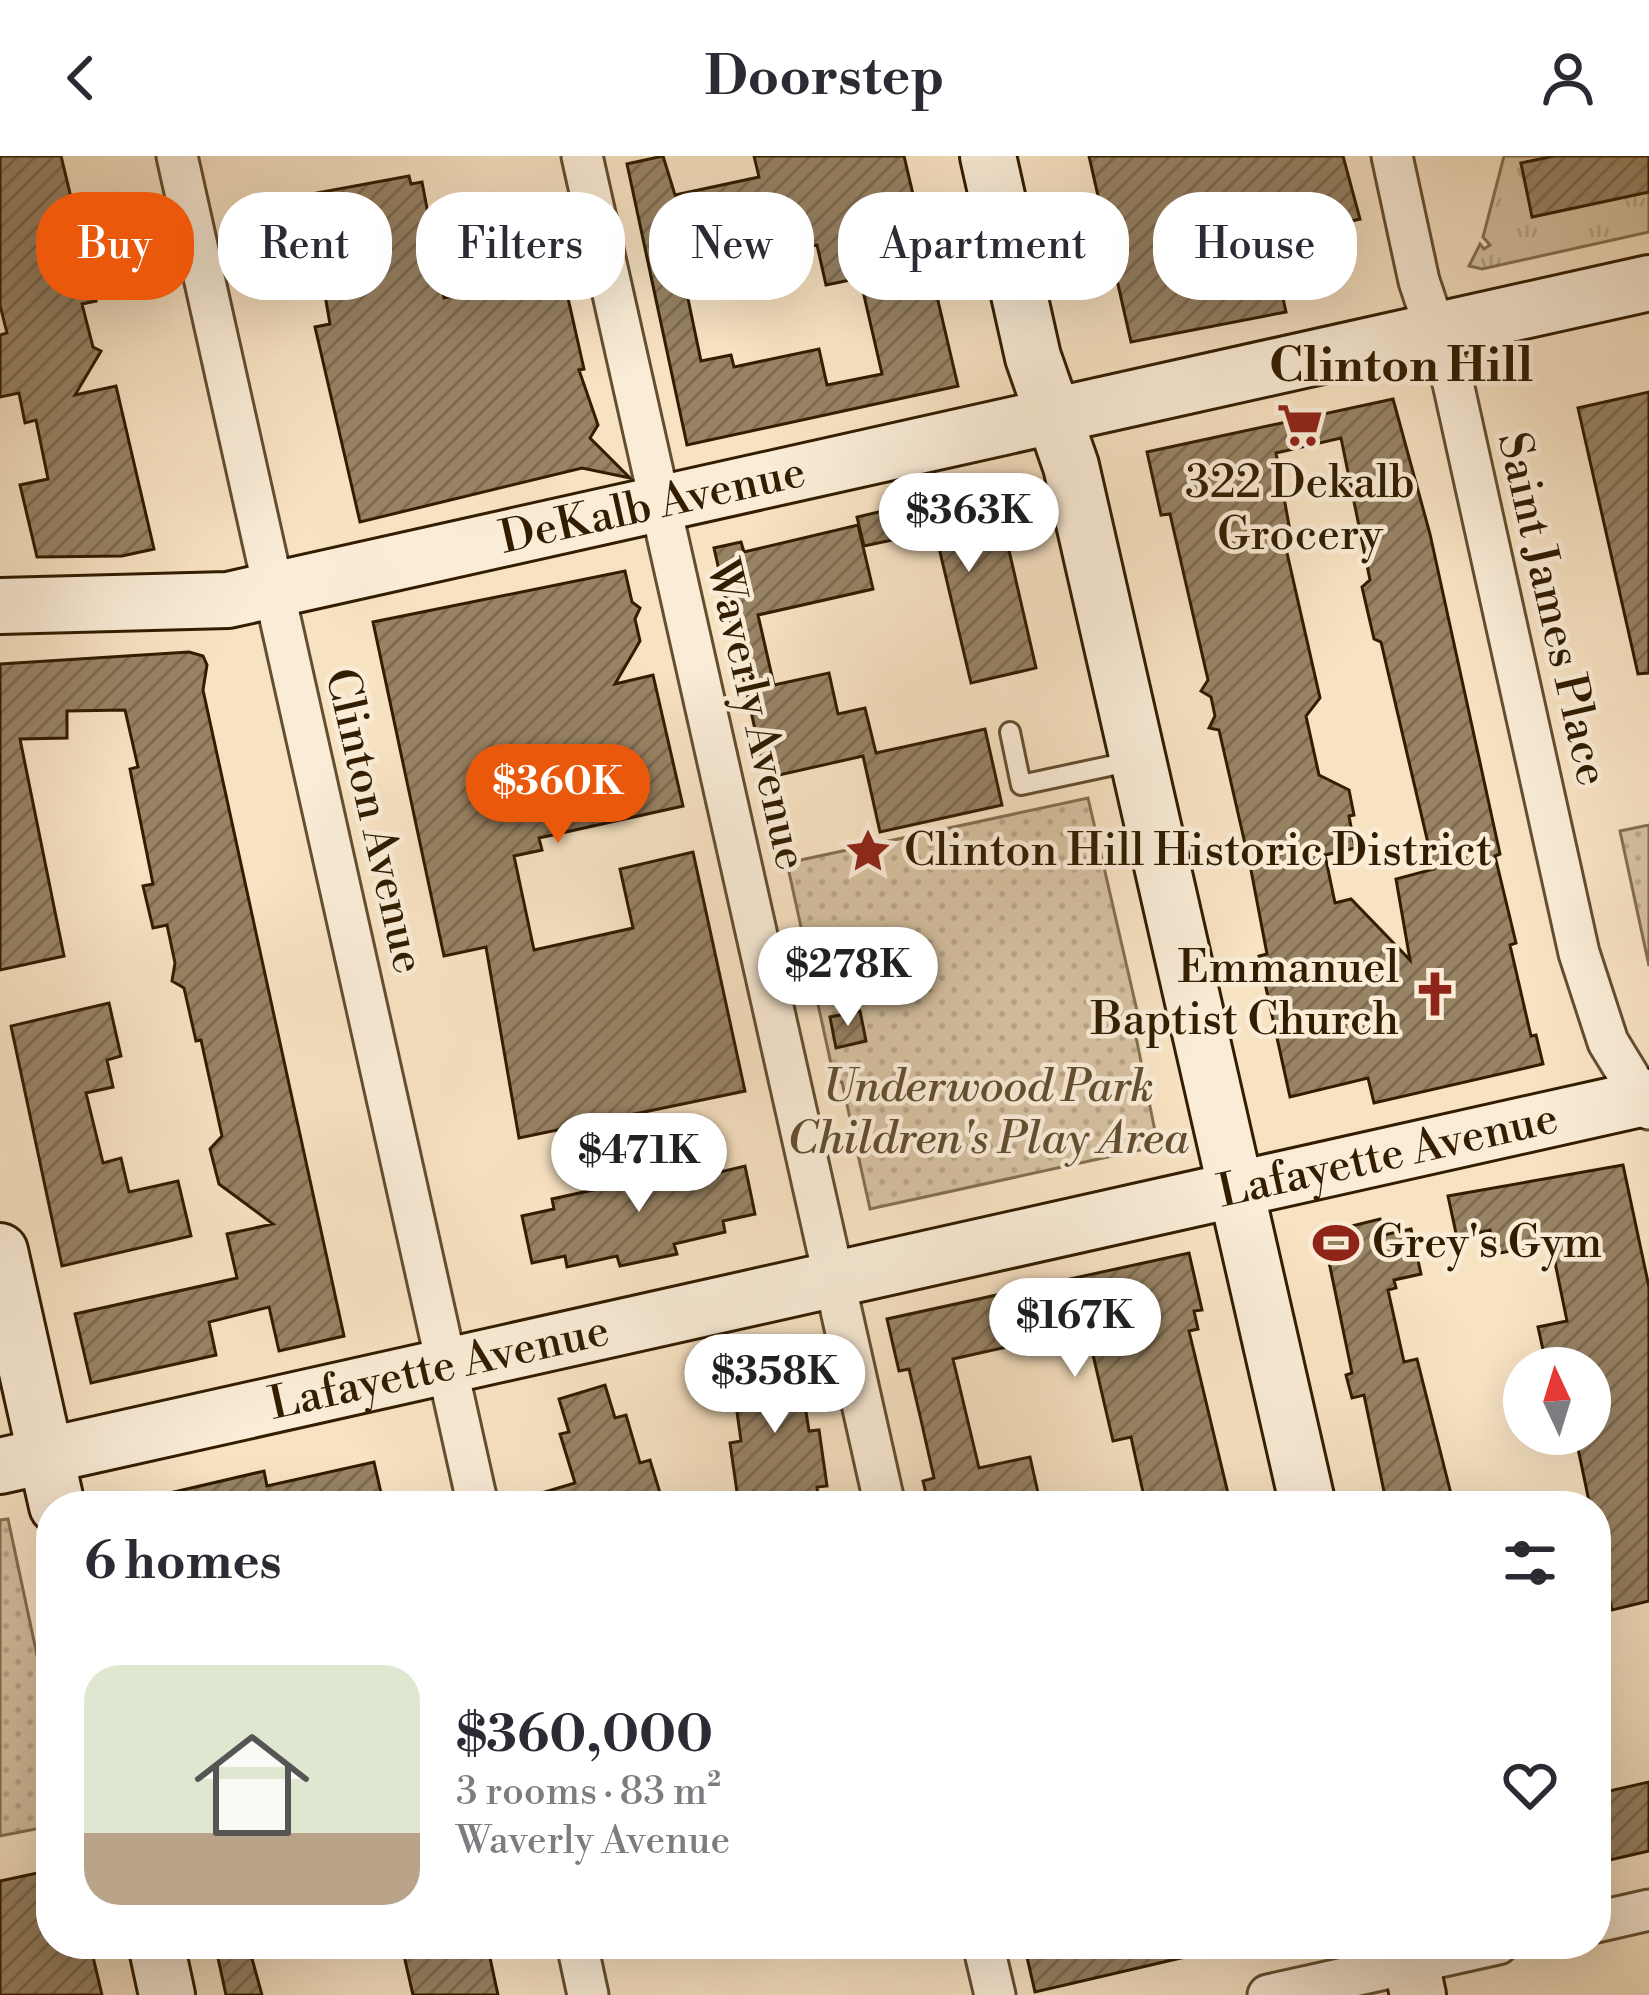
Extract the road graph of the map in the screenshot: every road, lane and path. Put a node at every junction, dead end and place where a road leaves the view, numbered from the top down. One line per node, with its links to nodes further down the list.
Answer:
1 (177, 156): 9 (street, Clinton Avenue)
2 (582, 156): 8 (street, Waverly Avenue)
3 (988, 156): 7 (main road)
4 (1392, 156): 6 (street, Saint James Place)
5 (1649, 283): 6 (main road, DeKalb Avenue)
6 (1435, 331): 7 (main road, DeKalb Avenue); 13 (street, Saint James Place)
7 (1054, 417): 8 (main road, DeKalb Avenue); 12 (main road)
8 (659, 503): 9 (main road, DeKalb Avenue); 16 (street, Waverly Avenue)
9 (274, 590): 10 (main road, DeKalb Avenue); 17 (street, Clinton Avenue)
10 (0, 607)
11 (1010, 732): 12 (lane)
12 (1138, 760): 14 (main road)
13 (1647, 1101): 14 (main road, Lafayette Avenue)
14 (1236, 1189): 16 (main road, Lafayette Avenue); 21 (main road)
15 (0, 1251): 18 (main road)
16 (835, 1282): 17 (main road, Lafayette Avenue); 20 (street, Waverly Avenue)
17 (446, 1365): 18 (main road, Lafayette Avenue); 19 (street, Clinton Avenue)
18 (34, 1476)
19 (475, 1491)
20 (882, 1491)
21 (1305, 1491)
22 (1649, 1910): 23 (street)
23 (1611, 1919)
24 (159, 1959): 29 (main road)
25 (580, 1959): 30 (street)
26 (986, 1959): 31 (street)
27 (1442, 1959): 28 (street)
28 (1412, 1967): 32 (street)
29 (167, 1995)
30 (588, 1995)
31 (994, 1995)
32 (1268, 1995)

